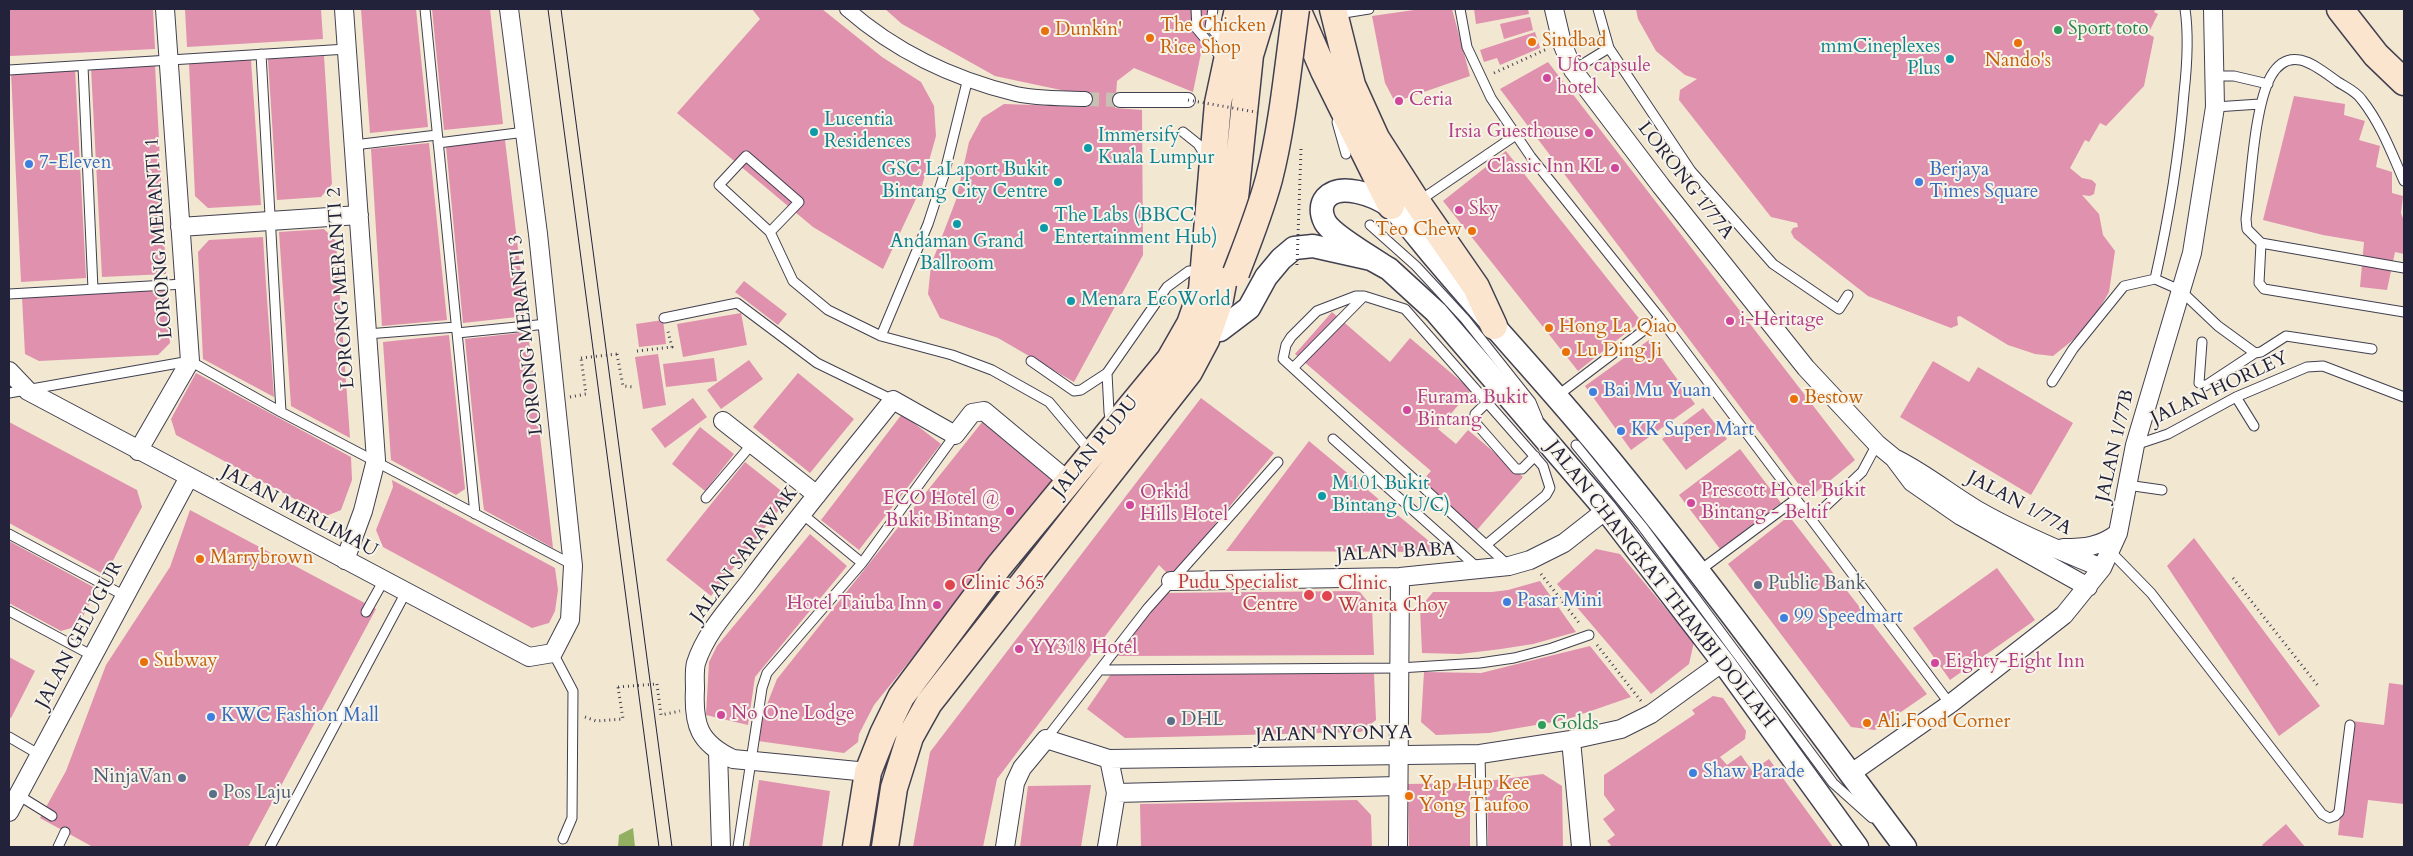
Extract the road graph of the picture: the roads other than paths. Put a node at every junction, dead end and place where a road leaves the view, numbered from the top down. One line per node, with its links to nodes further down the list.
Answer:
1 (165, 9): 25 (street, LORONG MERANTI 1)
2 (344, 9): 22 (street, LORONG MERANTI 2)
3 (425, 9): 43 (lane)
4 (509, 9): 40 (street, LORONG MERANTI 3)
5 (847, 9): 31 (street)
6 (1196, 9): 20 (lane)
7 (1213, 9): 20 (lane)
8 (1226, 9): 20 (main road)
9 (1238, 9): 37 (main road, JALAN PUDU)
10 (1264, 9): 83 (main road, JALAN PUDU)
11 (1296, 9): 29 (main road); 72 (main road, bridge)
12 (1370, 9): 19 (lane)
13 (1460, 9): 42 (lane)
14 (1554, 9): 28 (street, LORONG 1/77A)
15 (1598, 9): 21 (lane)
16 (2185, 9): 59 (lane)
17 (2214, 9): 30 (street, JALAN 1/77B)
18 (2342, 10): 24 (main road); 32 (main road)
19 (1334, 12): 48 (main road)
20 (1220, 47): 37 (main road)
21 (1609, 48): 28 (lane); 64 (lane)
22 (347, 49): 23 (lane); 44 (street, LORONG MERANTI 2)
23 (262, 54): 25 (lane); 51 (lane)
24 (2404, 59)
25 (168, 60): 26 (lane); 53 (street, LORONG MERANTI 1)
26 (84, 66): 27 (lane); 61 (lane)
27 (9, 70)
28 (1573, 70): 81 (street, LORONG 1/77A)
29 (1324, 71): 45 (lane); 49 (main road)
30 (2215, 76): 33 (lane); 39 (street, JALAN 1/77B)
31 (968, 78): 34 (street); 74 (lane)
32 (2404, 82)
33 (2268, 84): 38 (lane); 47 (lane)
34 (1085, 99)
35 (1120, 100): 36 (street)
36 (1188, 100)
37 (1218, 103): 46 (main road, JALAN PUDU)
38 (2260, 104): 39 (lane); 55 (lane)
39 (2215, 107): 62 (street, JALAN 1/77B)
40 (525, 132): 43 (lane); 69 (street, LORONG MERANTI 3)
41 (1183, 132): 46 (lane)
42 (1516, 135): 48 (lane); 68 (lane)
43 (438, 139): 44 (lane); 71 (lane)
44 (354, 144): 50 (street, LORONG MERANTI 2)
45 (1346, 154)
46 (1213, 166): 58 (main road, JALAN PUDU)
47 (2404, 181)
48 (1417, 202): 70 (main road)
49 (1391, 206): 57 (street); 70 (street, JALAN CHANGKAT THAMBI DOLLAH)
50 (359, 215): 51 (street); 73 (street, LORONG MERANTI 2)
51 (269, 221): 53 (street); 93 (lane)
52 (1370, 225): 98 (lane)
53 (180, 226): 60 (street, LORONG MERANTI 1)
54 (770, 232): 54 (lane); 74 (lane)
55 (2261, 243): 56 (lane); 66 (lane)
56 (2404, 268)
57 (1389, 269): 72 (street, JALAN CHANGKAT THAMBI DOLLAH); 88 (street, JALAN CHANGKAT THAMBI DOLLAH)
58 (1204, 271): 84 (lane); 95 (main road, JALAN PUDU)
59 (2155, 279): 62 (lane); 85 (lane)
60 (184, 284): 61 (lane); 78 (street, LORONG MERANTI 1)
61 (93, 289): 63 (lane)
62 (2180, 290): 77 (lane); 103 (street, JALAN 1/77B)
63 (9, 294)
64 (1848, 295)
65 (1364, 296): 80 (lane); 80 (lane); 88 (lane)
66 (2404, 312)
67 (664, 318): 92 (lane)
68 (1660, 318): 89 (lane); 116 (lane)
69 (547, 324): 71 (lane); 128 (street, LORONG MERANTI 3)
70 (1494, 326): 89 (street, JALAN CHANGKAT THAMBI DOLLAH)
71 (457, 330): 73 (lane); 119 (lane)
72 (1220, 330): 83 (main road)
73 (367, 334): 108 (street, LORONG MERANTI 2)
74 (881, 336): 105 (lane)
75 (2202, 342): 77 (lane)
76 (2372, 349): 77 (lane)
77 (2255, 353)
78 (190, 361): 86 (lane); 93 (lane); 104 (street, LORONG MERANTI 1)
79 (1031, 362): 84 (lane)
80 (1293, 368): 123 (lane)
81 (1806, 368): 101 (street, JALAN 1/77A)
82 (9, 371): 86 (street, JALAN MERLIMAU)
83 (1189, 372): 172 (main road, JALAN PUDU)
84 (1107, 373): 95 (lane)
85 (2052, 382)
86 (28, 390): 87 (lane); 104 (street, JALAN MERLIMAU)
87 (9, 393)
88 (1495, 394): 98 (street, JALAN CHANGKAT THAMBI DOLLAH); 106 (lane); 106 (lane)
89 (1556, 396): 132 (street, JALAN CHANGKAT THAMBI DOLLAH)
90 (2236, 397): 91 (lane, JALAN HORLEY); 96 (lane); 103 (lane, JALAN HORLEY)
91 (2404, 397)
92 (893, 400): 97 (street); 114 (street, JALAN SARAWAK)
93 (281, 412): 108 (lane)
94 (723, 421): 100 (street)
95 (1112, 426): 105 (main road, JALAN PUDU)
96 (2254, 426)
97 (955, 435): 111 (street); 127 (lane)
98 (1544, 436): 117 (street, JALAN CHANGKAT THAMBI DOLLAH)
99 (1333, 439): 131 (lane)
100 (752, 444): 114 (street); 115 (lane)
101 (1877, 444): 107 (street, JALAN 1/77A); 120 (lane)
102 (1576, 445): 179 (lane)
103 (2135, 445): 112 (street, JALAN 1/77B)
104 (138, 451): 110 (street, JALAN MERLIMAU)
105 (1091, 452): 111 (main road, JALAN PUDU)
106 (1535, 456): 123 (lane)
107 (1894, 458): 124 (street, JALAN 1/77A); 136 (street, JALAN 1/77A)
108 (376, 460): 119 (lane); 126 (street, LORONG MERANTI 2)
109 (1278, 462): 135 (lane)
110 (189, 477): 126 (street, JALAN MERLIMAU); 138 (street, JALAN GELUGUR)
111 (1068, 481): 158 (main road, JALAN PUDU)
112 (2127, 485): 113 (lane); 121 (street, JALAN 1/77B)
113 (2162, 490)
114 (816, 494): 118 (street, JALAN SARAWAK)
115 (706, 498)
116 (1796, 499): 120 (lane); 132 (lane)
117 (1606, 510): 129 (street, JALAN BABA); 144 (street, JALAN CHANGKAT THAMBI DOLLAH)
118 (801, 513): 127 (lane); 152 (street, JALAN SARAWAK)
119 (475, 514): 128 (lane)
120 (1812, 520): 147 (lane)
121 (2118, 533): 124 (street); 125 (street, JALAN 1/77B)
122 (9, 534): 138 (lane)
123 (1486, 545): 129 (lane)
124 (2055, 548): 130 (street, JALAN 1/77A)
125 (2110, 551): 130 (street, JALAN 1/77B); 148 (lane)
126 (345, 560): 134 (street, JALAN MERLIMAU)
127 (862, 563): 157 (lane)
128 (573, 566): 142 (street, LORONG MERANTI 3)
129 (1509, 566): 131 (street, JALAN BABA)
130 (2102, 568): 136 (street, JALAN 1/77B)
131 (1479, 569): 133 (street, JALAN BABA)
132 (1698, 570): 159 (street, JALAN CHANGKAT THAMBI DOLLAH)
133 (1400, 577): 135 (street, JALAN BABA); 145 (street)
134 (384, 580): 137 (street, JALAN MERLIMAU); 140 (lane)
135 (1171, 582): 146 (lane)
136 (2088, 587): 147 (street, JALAN 1/77B)
137 (406, 592): 142 (street, JALAN MERLIMAU); 168 (lane)
138 (125, 596): 143 (street, JALAN GELUGUR)
139 (9, 611): 143 (lane)
140 (366, 612)
141 (1589, 635): 145 (lane)
142 (553, 653): 166 (lane)
143 (93, 656): 154 (street, JALAN GELUGUR)
144 (1723, 662): 151 (street, JALAN NYONYA); 178 (street, JALAN CHANGKAT THAMBI DOLLAH)
145 (1398, 668): 146 (lane); 155 (street)
146 (1101, 670): 150 (lane)
147 (1950, 704): 159 (street, JALAN 1/77B)
148 (2350, 725)
149 (9, 737): 154 (lane)
150 (1046, 739): 156 (street, JALAN NYONYA); 173 (street)
151 (1571, 740): 153 (street, JALAN NYONYA); 177 (street)
152 (718, 752): 157 (street, JALAN SARAWAK); 169 (street)
153 (1480, 754): 155 (street, JALAN NYONYA); 176 (lane)
154 (40, 755): 162 (street, JALAN GELUGUR)
155 (1400, 755): 156 (street, JALAN NYONYA); 160 (street)
156 (1109, 759): 161 (street)
157 (751, 760): 158 (street, JALAN SARAWAK); 170 (lane)
158 (868, 772): 171 (main road, JALAN PUDU)
159 (1850, 774): 179 (street, JALAN CHANGKAT THAMBI DOLLAH)
160 (1398, 786): 161 (street); 175 (street)
161 (1116, 793): 174 (street)
162 (18, 795): 163 (street, JALAN GELUGUR); 164 (lane)
163 (9, 812)
164 (52, 816)
165 (65, 832): 167 (lane)
166 (563, 839)
167 (58, 847)
168 (270, 847)
169 (722, 847)
170 (738, 847)
171 (856, 847)
172 (885, 847)
173 (1005, 847)
174 (1107, 847)
175 (1398, 847)
176 (1482, 847)
177 (1581, 847)
178 (1857, 847)
179 (1905, 847)

